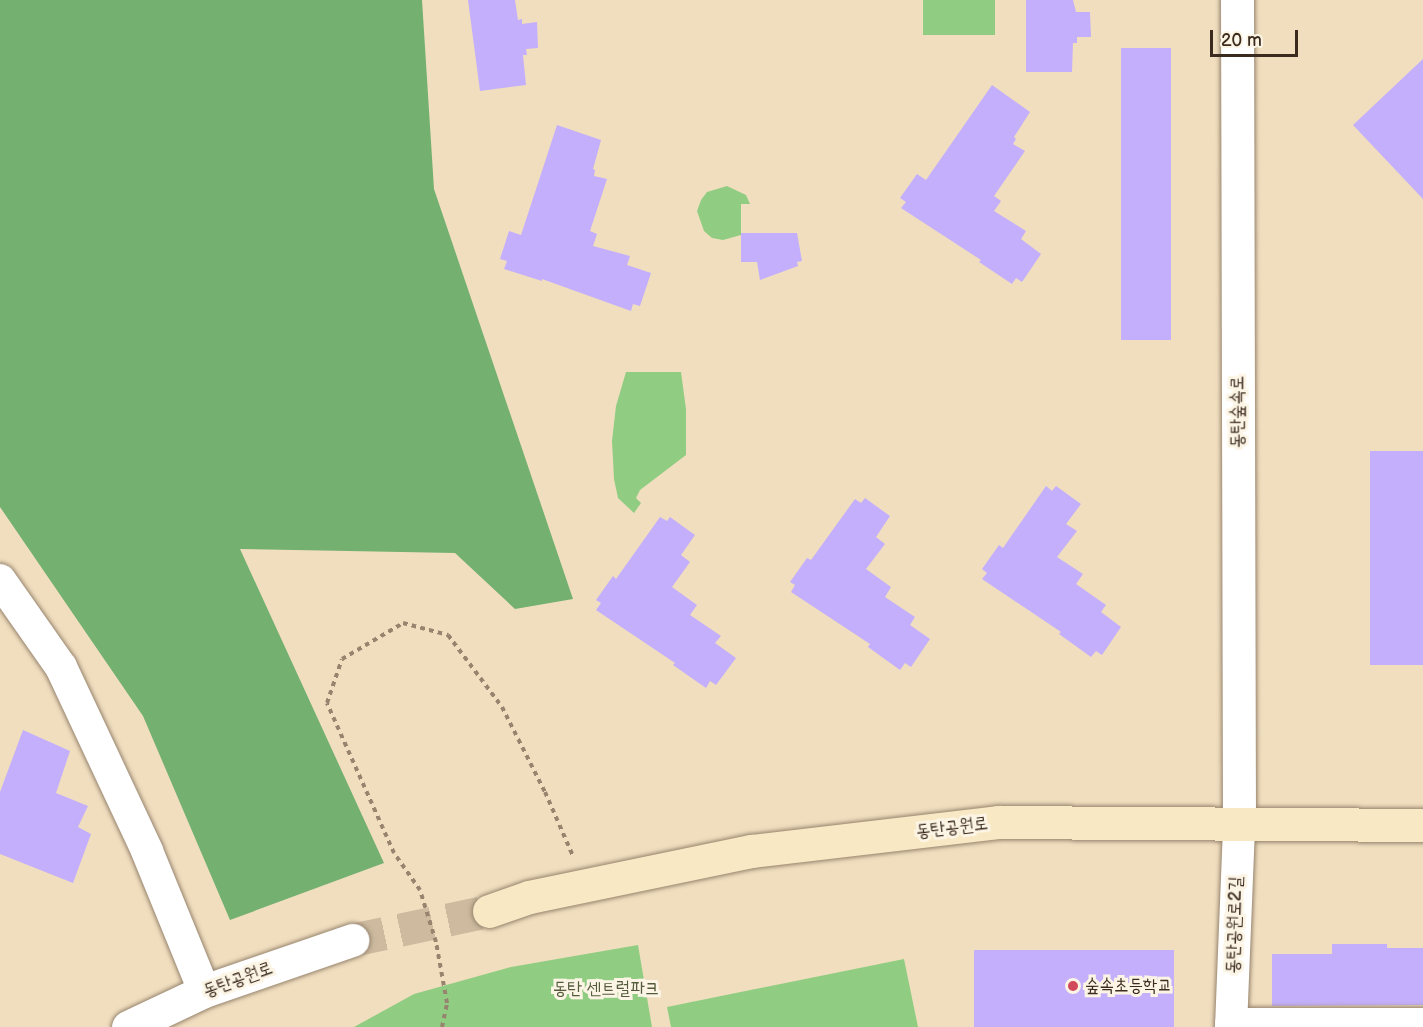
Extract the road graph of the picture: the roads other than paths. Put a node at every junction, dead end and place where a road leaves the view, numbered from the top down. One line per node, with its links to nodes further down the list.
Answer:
1 (1237, 0): 3 (street, 동탄숲속로)
2 (0, 580): 7 (street)
3 (1239, 824): 4 (main road, 동탄공원로); 5 (main road, 동탄공원로); 9 (street, 동탄공원로2길)
4 (1423, 825)
5 (489, 911)
6 (352, 940): 7 (street, 동탄공원로)
7 (204, 991): 11 (street, 동탄공원로)
8 (1423, 1024): 10 (street)
9 (1231, 1026): 10 (street)
10 (1381, 1026)
11 (128, 1027)

